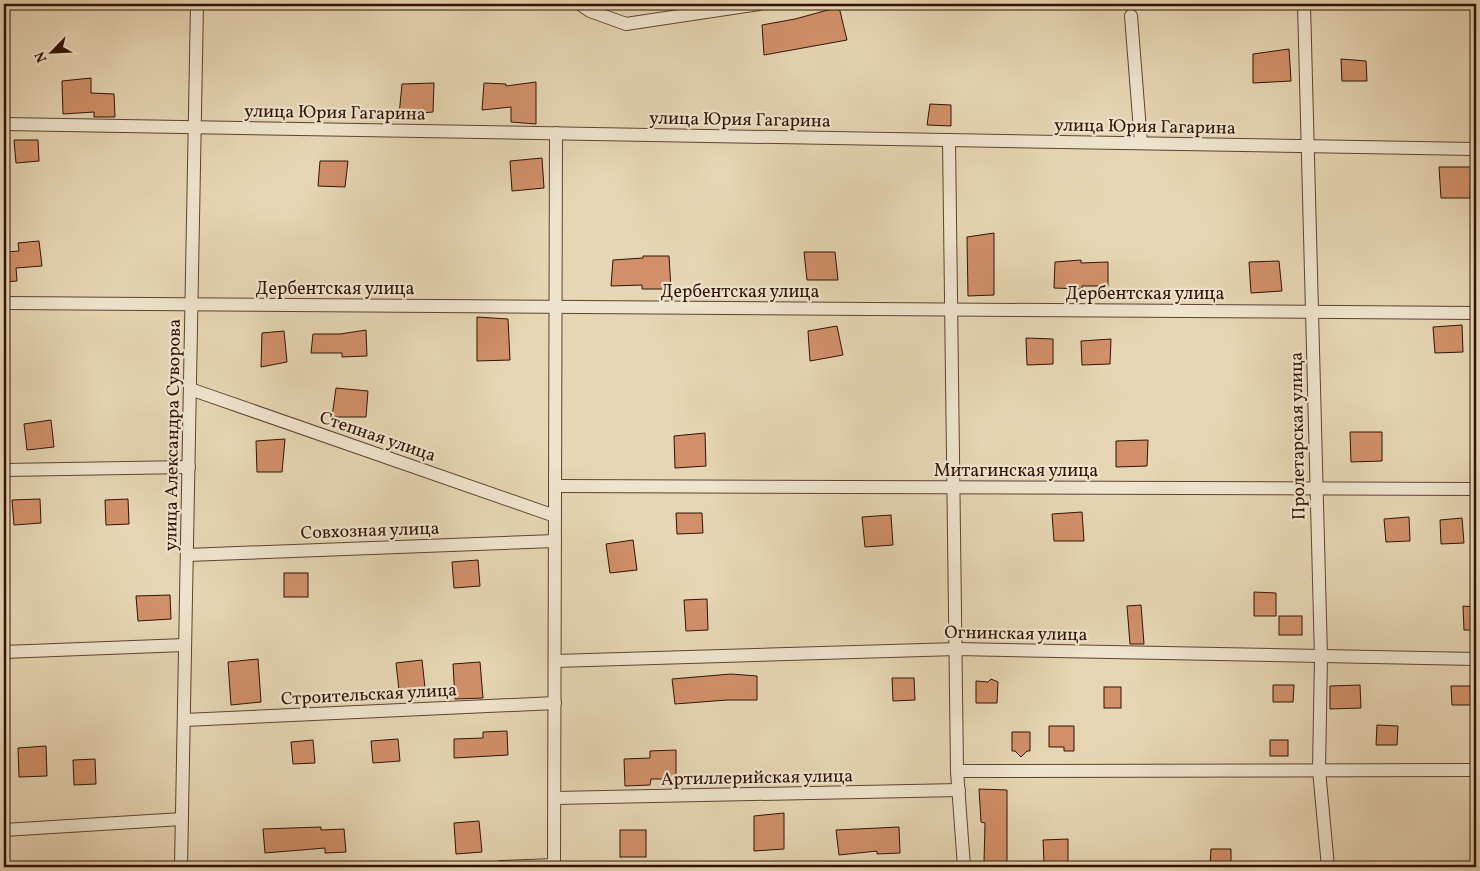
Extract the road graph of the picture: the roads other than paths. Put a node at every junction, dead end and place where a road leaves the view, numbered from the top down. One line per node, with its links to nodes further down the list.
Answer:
1 (197, 4): 8 (street, улица Александра Суворова)
2 (580, 4): 5 (street)
3 (759, 4): 5 (street)
4 (1304, 4): 12 (street, Пролетарская улица)
5 (744, 5)
6 (1131, 16): 11 (street)
7 (4, 124): 8 (street, улица Юрия Гагарина)
8 (195, 127): 9 (street, улица Юрия Гагарина); 15 (street, улица Александра Суворова)
9 (556, 133): 10 (street, улица Юрия Гагарина); 16 (street)
10 (950, 140): 11 (street, улица Юрия Гагарина); 17 (street)
11 (1141, 143): 12 (street, улица Юрия Гагарина)
12 (1308, 146): 13 (street, улица Юрия Гагарина); 18 (street, Пролетарская улица)
13 (1476, 149)
14 (4, 304): 15 (street, Дербентская улица)
15 (192, 305): 16 (street, Дербентская улица); 20 (street, улица Александра Суворова)
16 (556, 307): 17 (street, Дербентская улица); 23 (street)
17 (952, 309): 18 (street, Дербентская улица); 24 (street)
18 (1312, 312): 19 (street, Дербентская улица); 25 (street, Пролетарская улица)
19 (1476, 313)
20 (190, 389): 21 (street, улица Александра Суворова); 27 (street, Степная улица)
21 (188, 467): 22 (street); 29 (street, улица Александра Суворова)
22 (4, 470)
23 (555, 486): 24 (street, Митагинская улица); 27 (street)
24 (954, 488): 25 (street, Митагинская улица); 31 (street)
25 (1316, 489): 26 (street, Митагинская улица); 33 (street, Пролетарская улица)
26 (1476, 489)
27 (555, 516): 28 (street)
28 (555, 541): 29 (street, Совхозная улица); 35 (street)
29 (187, 555): 30 (street, улица Александра Суворова)
30 (185, 646): 32 (street); 37 (street, улица Александра Суворова)
31 (956, 649): 33 (street, Огнинская улица); 35 (street, Огнинская улица); 40 (street)
32 (4, 652)
33 (1321, 658): 34 (street, Огнинская улица); 38 (street, Пролетарская улица)
34 (1476, 659)
35 (555, 661): 36 (street)
36 (555, 703): 37 (street, Строительская улица); 42 (street)
37 (184, 720): 43 (street, улица Александра Суворова)
38 (1319, 770): 39 (street); 40 (street); 49 (street, Пролетарская улица)
39 (1476, 770)
40 (957, 771): 41 (street)
41 (959, 790): 42 (street, Артиллерийская улица); 48 (street)
42 (555, 798): 45 (street)
43 (182, 819): 44 (street); 46 (street, улица Александра Суворова)
44 (4, 830)
45 (554, 866): 47 (street)
46 (181, 867)
47 (501, 867)
48 (964, 867)
49 (1328, 867)

